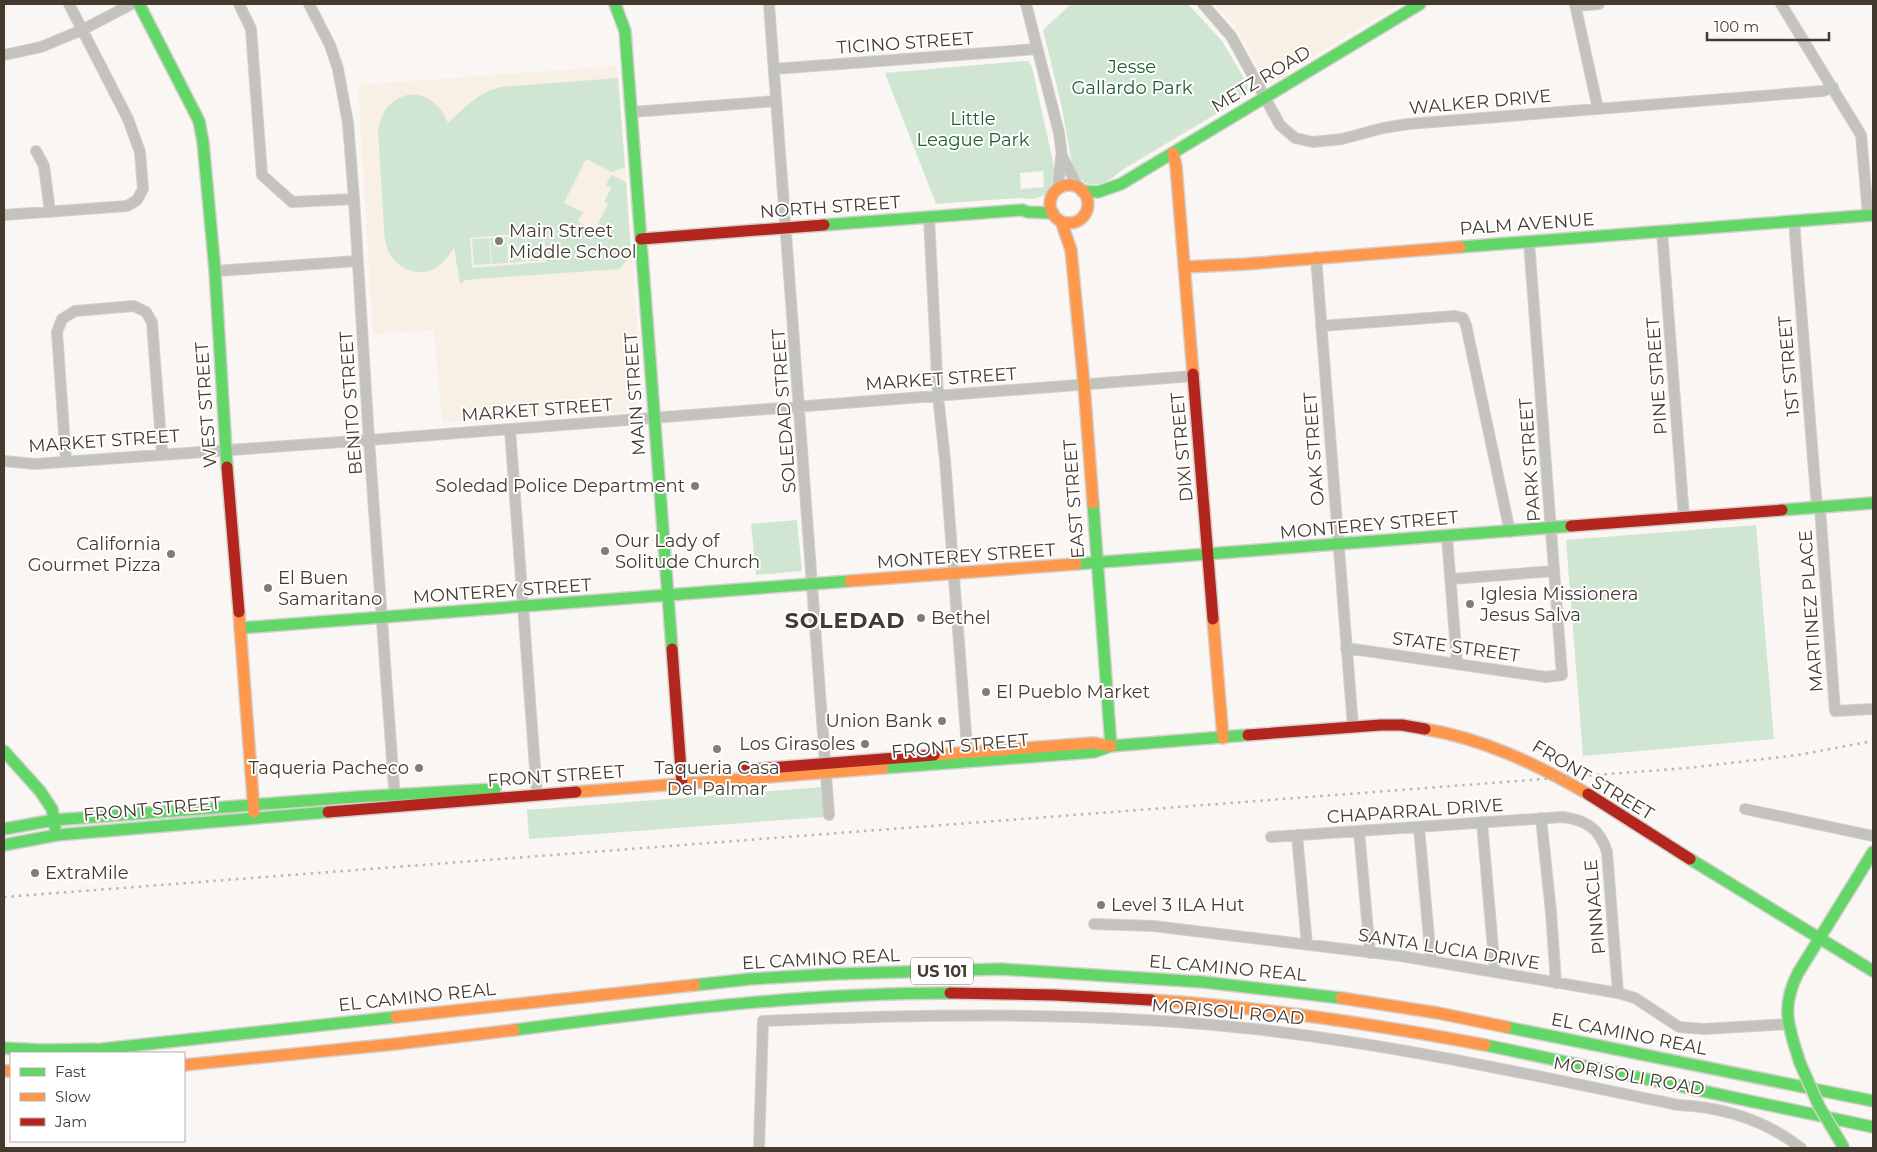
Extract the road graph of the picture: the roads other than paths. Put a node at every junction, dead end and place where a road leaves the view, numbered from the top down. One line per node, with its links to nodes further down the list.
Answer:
1 (69, 4): 15 (street)
2 (132, 4): 15 (street)
3 (139, 4): 49 (main road, WEST STREET)
4 (239, 4): 30 (street)
5 (321, 4): 14 (street)
6 (615, 4): 23 (main road, MAIN STREET)
7 (770, 4): 18 (street, SOLEDAD STREET)
8 (1026, 4): 16 (street)
9 (1203, 4): 20 (street, WALKER DRIVE)
10 (1420, 4): 20 (main road, METZ ROAD)
11 (1599, 4): 13 (street)
12 (1781, 4): 19 (street)
13 (1576, 5): 22 (street)
14 (310, 6): 30 (street, BENITO STREET)
15 (82, 30): 17 (street); 33 (street)
16 (1037, 49): 18 (street, TICINO STREET); 26 (street)
17 (4, 55)
18 (774, 69): 21 (street, SOLEDAD STREET)
19 (1833, 87): 22 (street, WALKER DRIVE); 36 (street)
20 (1264, 98): 22 (street, WALKER DRIVE); 25 (main road, METZ ROAD)
21 (776, 101): 23 (street); 41 (street, SOLEDAD STREET)
22 (1598, 109)
23 (632, 112): 43 (main road, MAIN STREET)
24 (36, 151): 33 (street)
25 (1172, 153): 27 (main road, METZ ROAD); 48 (main road, DIXI STREET)
26 (1062, 156): 28 (street); 29 (street)
27 (1121, 184): 29 (main road, METZ ROAD); 38 (main road, METZ ROAD)
28 (1058, 188): 29 (main road); 31 (main road)
29 (1080, 189): 38 (main road)
30 (354, 199): 47 (street, BENITO STREET)
31 (1050, 200): 32 (main road, NORTH STREET); 34 (main road)
32 (1022, 210): 34 (main road, NORTH STREET); 37 (main road, NORTH STREET)
33 (50, 212): 35 (street)
34 (1053, 213): 39 (main road)
35 (4, 215)
36 (1870, 215): 40 (main road, PALM AVENUE)
37 (928, 217): 41 (main road, NORTH STREET); 53 (street)
38 (1082, 217): 39 (main road); 45 (main road, EAST STREET)
39 (1061, 221): 45 (main road, EAST STREET)
40 (1794, 221): 42 (main road, PALM AVENUE); 63 (street, 1ST STREET)
41 (786, 228): 43 (main road, NORTH STREET); 54 (street, SOLEDAD STREET)
42 (1662, 231): 44 (main road, PALM AVENUE); 64 (street, PINE STREET)
43 (642, 239): 55 (main road, MAIN STREET)
44 (1529, 242): 46 (main road, PALM AVENUE); 65 (street, PARK STREET)
45 (1071, 250): 52 (main road, EAST STREET)
46 (1316, 257): 48 (main road, PALM AVENUE); 50 (street, OAK STREET)
47 (357, 261): 49 (street); 57 (street, BENITO STREET)
48 (1184, 267): 51 (main road, DIXI STREET)
49 (215, 271): 58 (main road, WEST STREET)
50 (1321, 326): 66 (street); 68 (street, OAK STREET)
51 (1193, 376): 52 (street, MARKET STREET); 69 (main road, DIXI STREET)
52 (1084, 385): 53 (street, MARKET STREET); 70 (main road, EAST STREET)
53 (938, 396): 54 (street, MARKET STREET); 72 (street)
54 (800, 406): 55 (street, MARKET STREET); 74 (street, SOLEDAD STREET)
55 (654, 418): 56 (street, MARKET STREET); 75 (main road, MAIN STREET)
56 (510, 429): 57 (street, MARKET STREET); 76 (street)
57 (369, 440): 58 (street, MARKET STREET); 77 (street, BENITO STREET)
58 (226, 450): 59 (street, MARKET STREET); 78 (main road, WEST STREET)
59 (162, 454): 61 (street, MARKET STREET); 61 (street)
60 (4, 461): 61 (street, MARKET STREET)
61 (66, 461)
62 (1873, 504): 63 (main road, MONTEREY STREET)
63 (1818, 508): 64 (main road, MONTEREY STREET); 82 (street, MARTINEZ PLACE)
64 (1684, 518): 65 (main road, MONTEREY STREET)
65 (1550, 528): 66 (main road, MONTEREY STREET); 71 (street, PARK STREET)
66 (1510, 532): 67 (main road, MONTEREY STREET)
67 (1447, 536): 68 (main road, MONTEREY STREET); 73 (street)
68 (1338, 545): 69 (main road, MONTEREY STREET); 79 (street, OAK STREET)
69 (1209, 555): 70 (main road, MONTEREY STREET); 84 (main road, DIXI STREET)
70 (1097, 563): 72 (main road, MONTEREY STREET); 85 (main road, EAST STREET)
71 (1554, 571): 73 (street); 81 (street, PARK STREET)
72 (954, 575): 74 (main road, MONTEREY STREET); 87 (street)
73 (1450, 579): 80 (street)
74 (813, 585): 75 (main road, MONTEREY STREET); 88 (street, SOLEDAD STREET)
75 (669, 596): 76 (main road, MONTEREY STREET); 89 (main road, MAIN STREET)
76 (523, 607): 77 (main road, MONTEREY STREET); 90 (street)
77 (383, 617): 78 (main road, MONTEREY STREET); 91 (street, BENITO STREET)
78 (240, 628): 92 (main road, WEST STREET)
79 (1346, 648): 80 (street, STATE STREET); 83 (street, OAK STREET)
80 (1457, 663): 81 (street, STATE STREET)
81 (1562, 676)
82 (1873, 708)
83 (1353, 727): 84 (main road, FRONT STREET); 110 (main road, FRONT STREET)
84 (1223, 738): 85 (main road, FRONT STREET)
85 (1111, 746): 87 (main road, FRONT STREET)
86 (4, 751): 98 (main road)
87 (968, 758): 88 (main road, FRONT STREET)
88 (826, 769): 89 (main road, FRONT STREET); 94 (street, SOLEDAD STREET)
89 (681, 779): 90 (main road, FRONT STREET)
90 (537, 790): 91 (main road, FRONT STREET)
91 (395, 801): 92 (main road, FRONT STREET); 96 (main road, FRONT STREET)
92 (254, 805): 96 (main road, WEST STREET); 98 (main road, FRONT STREET)
93 (1745, 809): 105 (street)
94 (829, 815)
95 (1560, 817): 97 (street, CHAPARRAL DRIVE); 117 (street, PINNACLE)
96 (255, 818): 103 (main road, FRONT STREET)
97 (1541, 818): 99 (street, CHAPARRAL DRIVE); 116 (street)
98 (54, 820): 101 (main road, FRONT STREET); 103 (main road)
99 (1482, 822): 100 (street, CHAPARRAL DRIVE); 115 (street)
100 (1419, 827): 102 (street, CHAPARRAL DRIVE); 113 (street)
101 (4, 829)
102 (1359, 831): 104 (street, CHAPARRAL DRIVE); 112 (street)
103 (57, 835): 107 (main road, FRONT STREET)
104 (1297, 835): 106 (street, CHAPARRAL DRIVE); 111 (street)
105 (1873, 836)
106 (1271, 837)
107 (4, 845)
108 (1873, 852): 110 (main road)
109 (1094, 924): 111 (street, SANTA LUCIA DRIVE)
110 (1820, 938): 114 (main road, FRONT STREET); 118 (main road)
111 (1307, 945): 112 (street, SANTA LUCIA DRIVE)
112 (1370, 952): 113 (street, SANTA LUCIA DRIVE)
113 (1431, 961): 115 (street, SANTA LUCIA DRIVE)
114 (1873, 971)
115 (1494, 972): 116 (street, SANTA LUCIA DRIVE)
116 (1556, 983): 117 (street, SANTA LUCIA DRIVE)
117 (1618, 993): 118 (street, SANTA LUCIA DRIVE)
118 (1790, 1024): 125 (main road, bridge)
119 (4, 1048): 121 (main road, EL CAMINO REAL / US 101)
120 (185, 1065): 122 (main road, US 101)
121 (1873, 1101)
122 (1871, 1127)
123 (759, 1148): 124 (street, MORISOLI ROAD)
124 (1801, 1148)
125 (1844, 1148)

